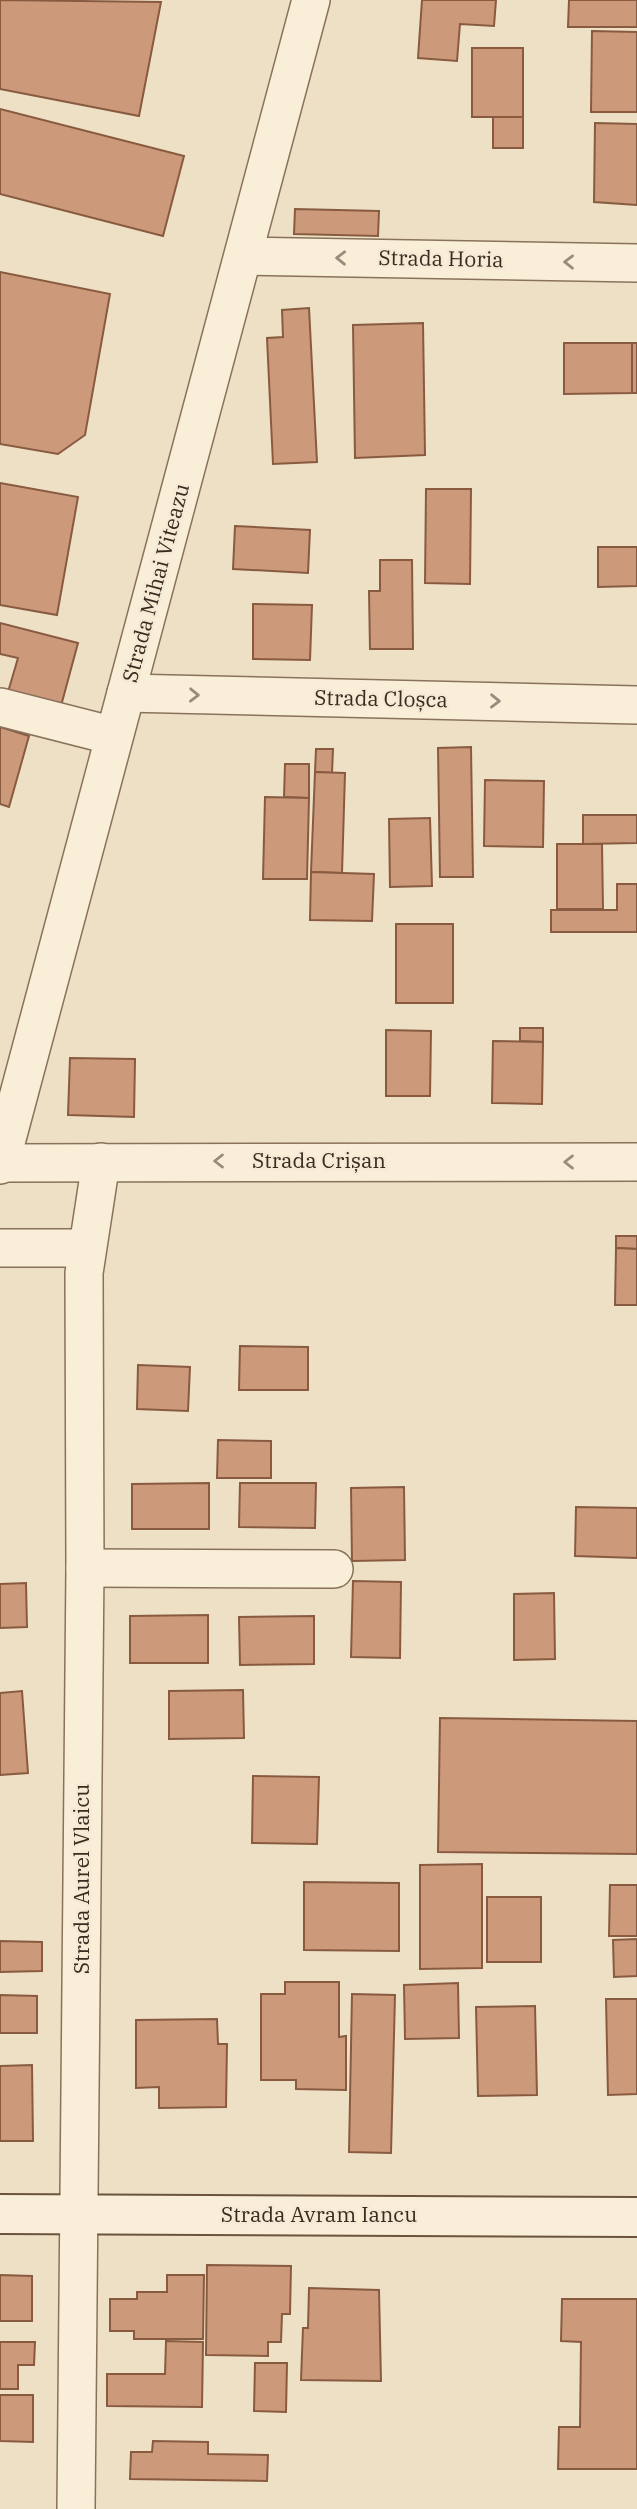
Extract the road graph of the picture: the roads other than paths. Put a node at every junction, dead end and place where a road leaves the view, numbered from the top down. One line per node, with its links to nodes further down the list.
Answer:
1 (311, 0): 2 (street, Strada Mihai Viteazu)
2 (245, 256): 3 (street, Strada Horia, one-way to 2); 4 (street, Strada Mihai Viteazu)
3 (637, 263)
4 (126, 693): 5 (street, Strada Cloșca, one-way to 5); 7 (street, Strada Mihai Viteazu)
5 (637, 705)
6 (0, 707): 7 (street)
7 (114, 736): 10 (street, Strada Mihai Viteazu)
8 (101, 1162): 9 (street, Strada Crișan, one-way to 8); 10 (street, Strada Crișan); 12 (street, Strada Aurel Vlaicu)
9 (637, 1162)
10 (0, 1164)
11 (0, 1248): 12 (street)
12 (85, 1248): 13 (street, Strada Aurel Vlaicu)
13 (85, 1568): 14 (street); 16 (street, Strada Aurel Vlaicu)
14 (334, 1569)
15 (0, 2214): 16 (street, Strada Avram Iancu)
16 (80, 2214): 17 (street, Strada Avram Iancu); 18 (street, Strada Aurel Vlaicu)
17 (637, 2217)
18 (76, 2509)

